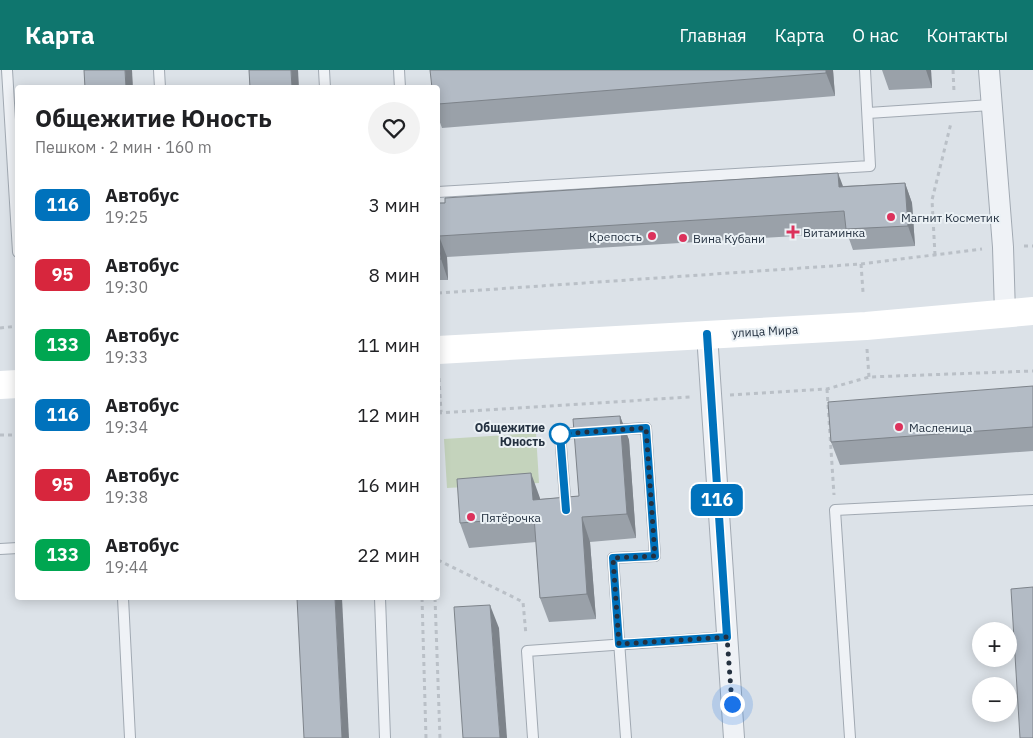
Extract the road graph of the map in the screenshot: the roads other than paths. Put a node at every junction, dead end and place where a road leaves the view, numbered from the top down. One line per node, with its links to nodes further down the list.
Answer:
1 (7, 70): 13 (lane)
2 (159, 70): 7 (lane)
3 (324, 70): 8 (lane)
4 (399, 70): 9 (lane)
5 (865, 70): 11 (lane)
6 (989, 70): 10 (street)
7 (160, 85)
8 (325, 85)
9 (400, 85)
10 (991, 105): 11 (lane); 15 (street)
11 (868, 113): 12 (lane)
12 (440, 192)
13 (15, 202)
14 (1033, 311): 15 (main road, улица Мира)
15 (1006, 314): 16 (main road, улица Мира)
16 (707, 334): 17 (main road, улица Мира); 26 (street)
17 (440, 350)
18 (15, 384): 19 (main road)
19 (0, 386)
20 (1033, 500): 33 (lane)
21 (566, 510): 27 (lane)
22 (15, 548): 23 (lane)
23 (0, 549)
24 (123, 600): 28 (lane)
25 (380, 600): 29 (lane)
26 (727, 637): 27 (lane); 32 (street)
27 (619, 644): 30 (lane); 31 (lane)
28 (130, 738)
29 (385, 738)
30 (533, 738)
31 (626, 738)
32 (734, 738)
33 (850, 738)

